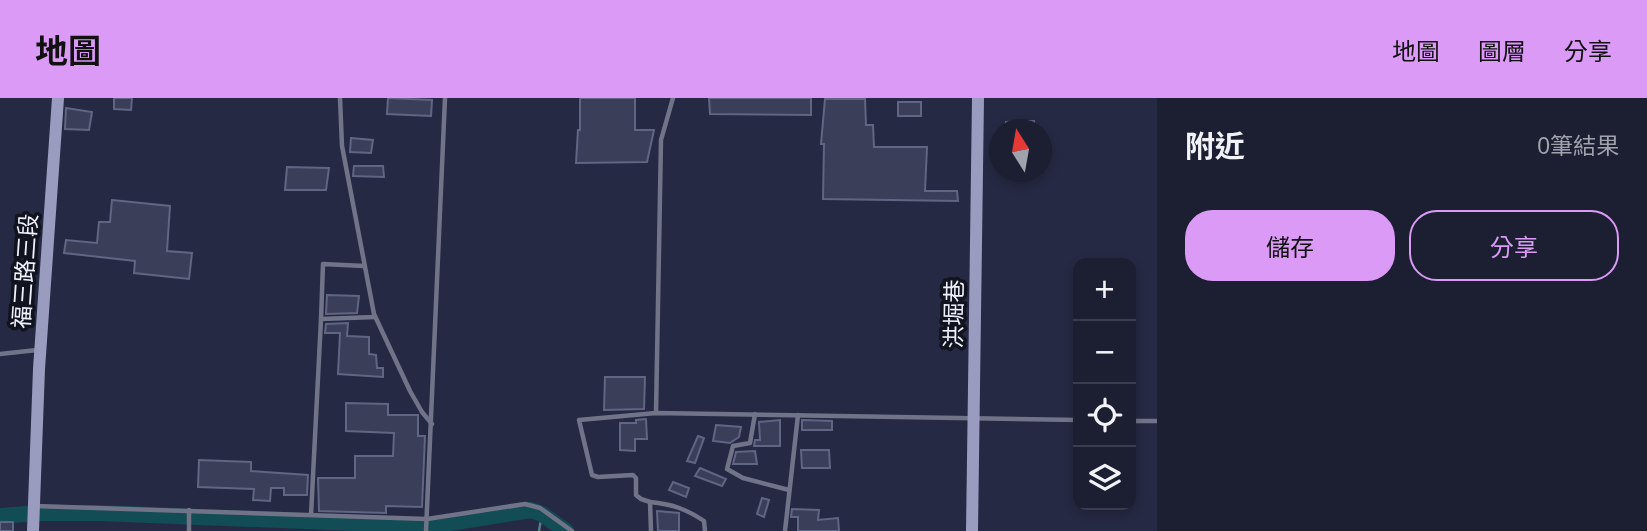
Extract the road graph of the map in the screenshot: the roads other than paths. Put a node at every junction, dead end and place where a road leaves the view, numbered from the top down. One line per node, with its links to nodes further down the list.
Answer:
1 (58, 98): 9 (street, 福三路三段)
2 (340, 98): 6 (lane)
3 (445, 98): 18 (lane)
4 (673, 98): 11 (lane)
5 (978, 98): 14 (street, 洪堀巷)
6 (364, 266): 7 (lane); 8 (lane)
7 (375, 317): 8 (lane); 18 (lane)
8 (321, 319): 23 (lane)
9 (40, 350): 10 (lane); 21 (street, 福三路三段)
10 (0, 354)
11 (656, 413): 12 (lane); 20 (lane)
12 (755, 414): 13 (lane); 19 (lane)
13 (798, 415): 14 (lane); 19 (lane)
14 (974, 419): 15 (lane); 32 (street, 洪堀巷)
15 (1073, 420)
16 (1136, 421): 17 (lane)
17 (1157, 421)
18 (432, 424): 24 (lane)
19 (789, 490): 31 (lane)
20 (650, 502): 29 (lane); 30 (lane)
21 (35, 506): 22 (lane); 25 (street, 福三路三段)
22 (190, 510): 23 (lane); 26 (lane)
23 (311, 514): 24 (lane)
24 (427, 519): 27 (lane); 28 (lane)
25 (33, 531)
26 (189, 531)
27 (426, 531)
28 (572, 531)
29 (651, 531)
30 (705, 531)
31 (785, 531)
32 (972, 531)

